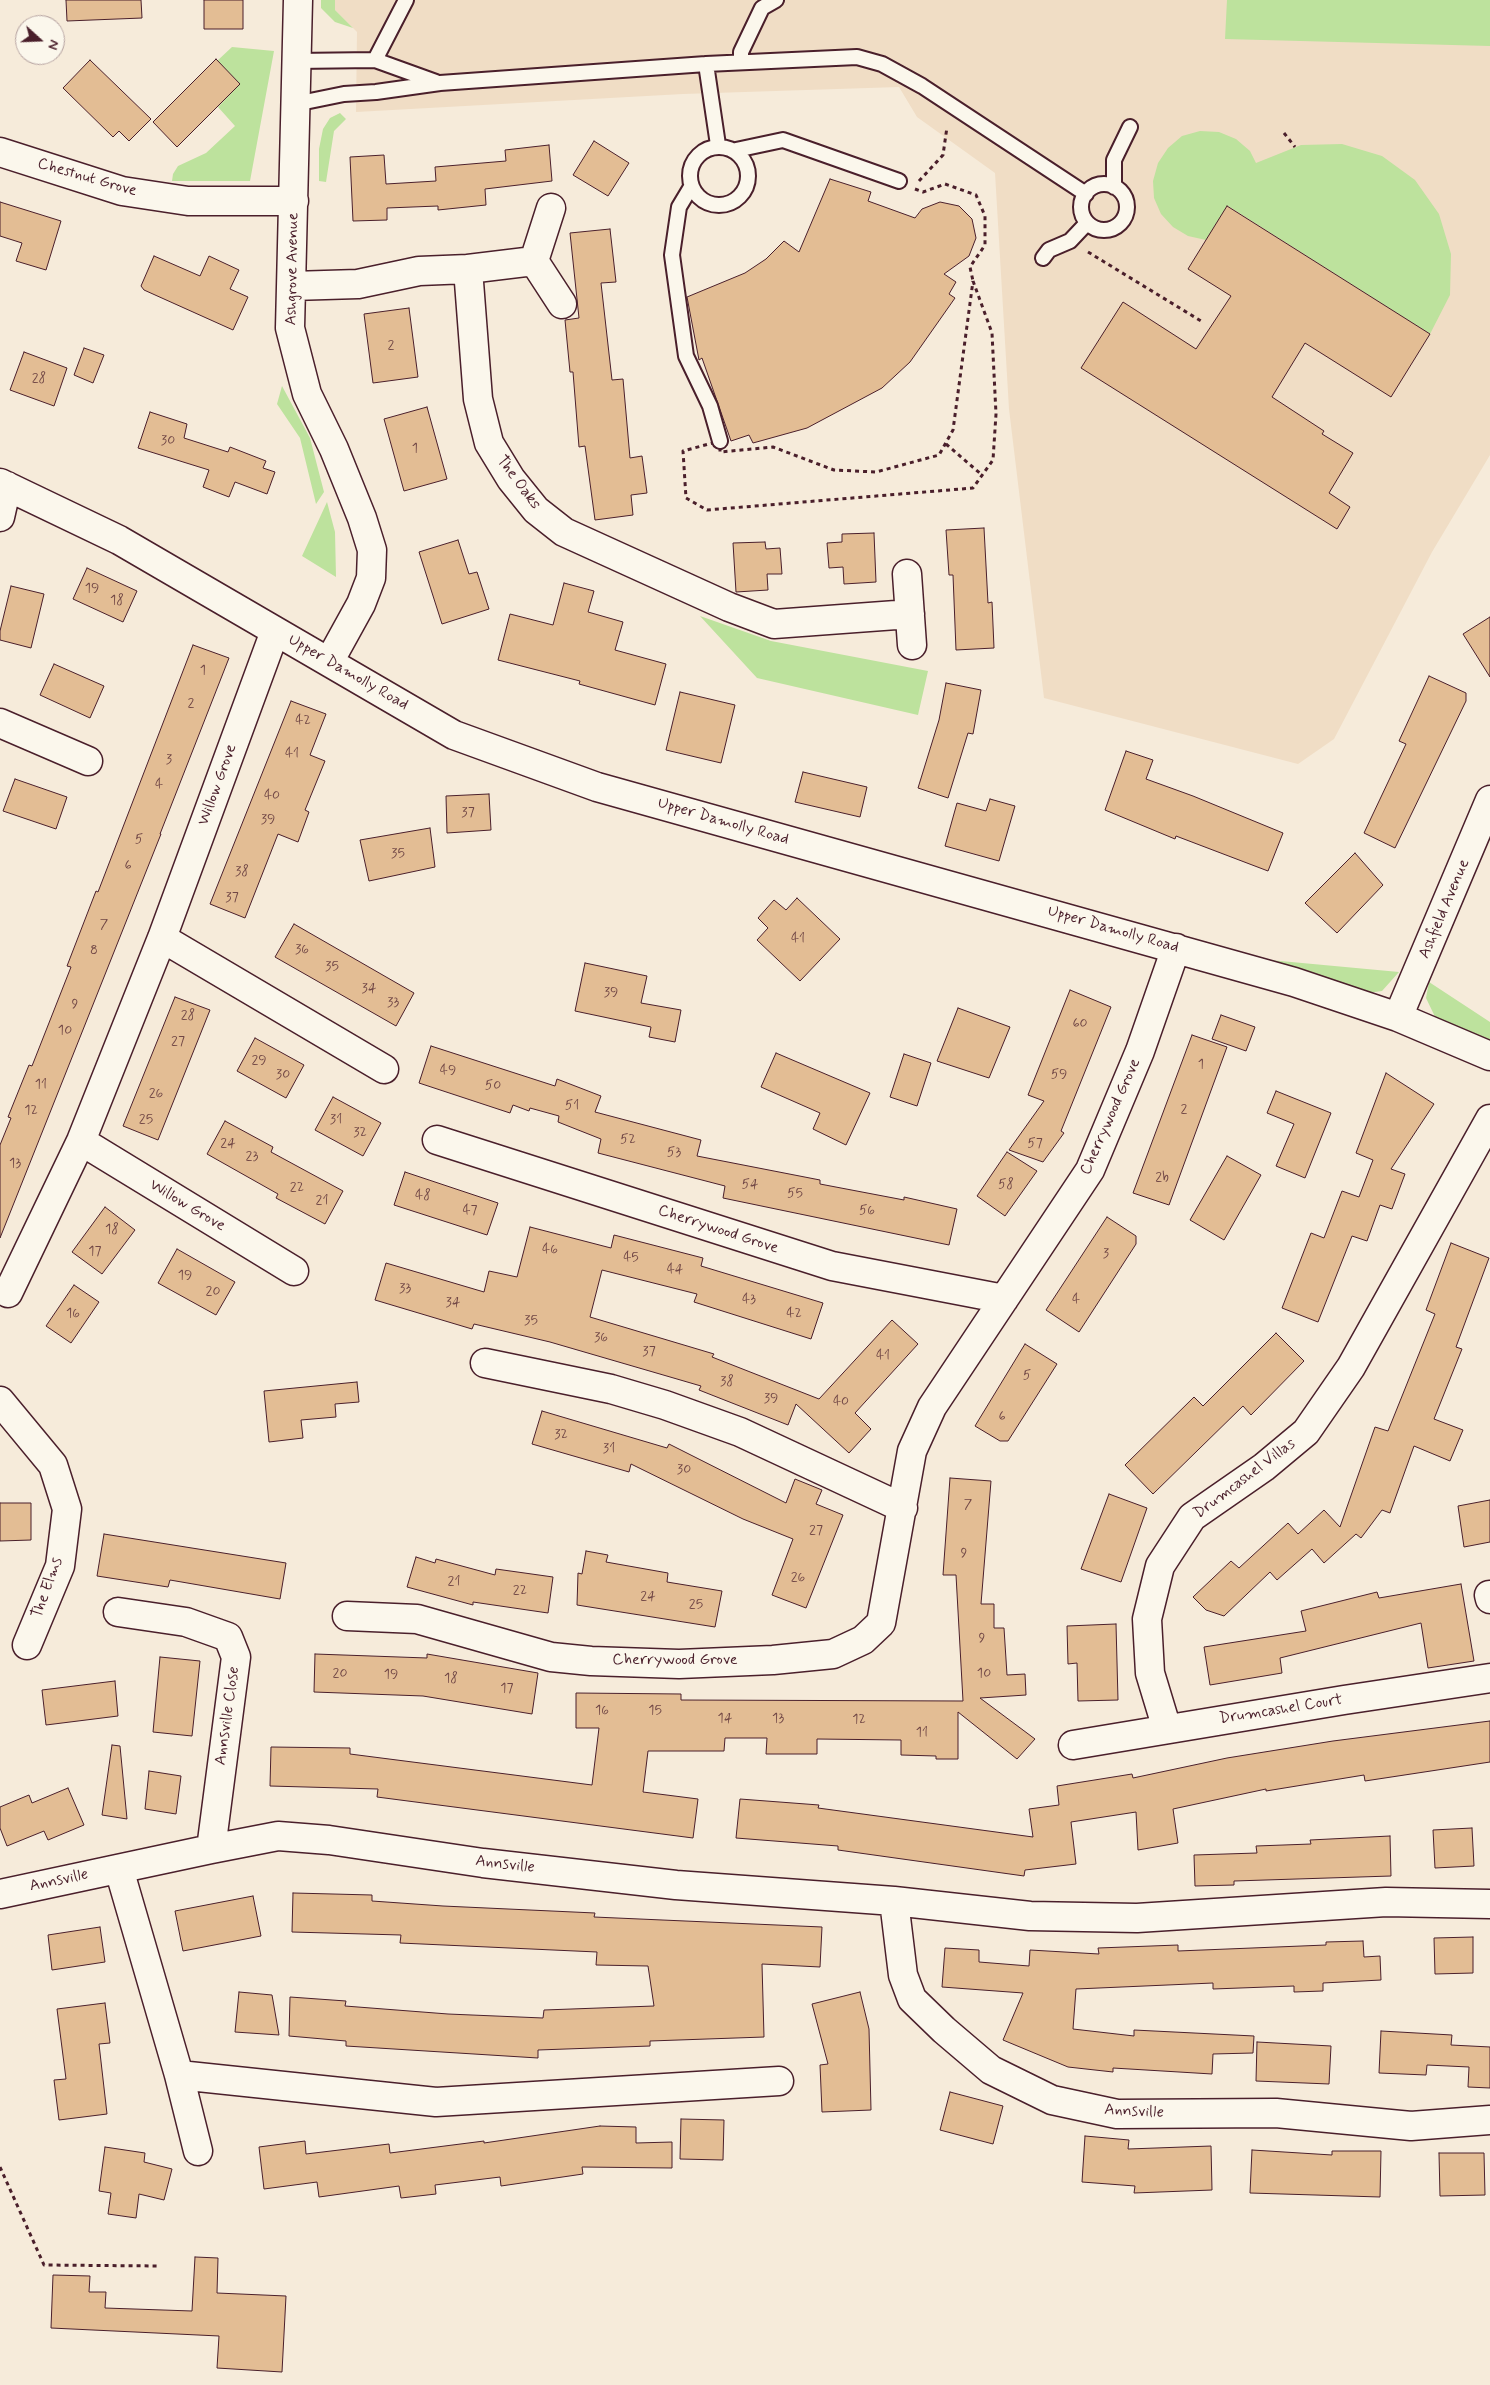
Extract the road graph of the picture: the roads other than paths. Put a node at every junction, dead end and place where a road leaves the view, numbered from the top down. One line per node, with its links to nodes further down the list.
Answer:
1 (298, 0): 6 (street, Ashgrove Avenue)
2 (406, 0): 5 (lane)
3 (776, 0): 4 (lane)
4 (758, 4): 7 (lane)
5 (375, 60): 6 (lane); 9 (lane)
6 (295, 61): 10 (street, Ashgrove Avenue)
7 (741, 62): 8 (lane); 18 (lane)
8 (706, 64): 9 (lane); 12 (lane)
9 (440, 83): 10 (lane)
10 (295, 104): 19 (street, Ashgrove Avenue)
11 (1130, 127): 17 (lane)
12 (718, 146): 13 (lane); 16 (lane)
13 (736, 150): 15 (lane); 16 (lane)
14 (0, 152): 19 (street, Chestnut Grove)
15 (899, 181)
16 (691, 187): 27 (lane)
17 (1114, 187): 18 (lane); 21 (lane)
18 (1086, 194): 21 (lane)
19 (294, 201): 25 (street, Ashgrove Avenue)
20 (551, 208): 23 (street)
21 (1087, 223): 22 (lane)
22 (1043, 258)
23 (534, 261): 24 (street); 26 (street)
24 (468, 269): 25 (street); 31 (street, The Oaks)
25 (292, 286): 34 (street, Ashgrove Avenue)
26 (562, 304)
27 (720, 441)
28 (3, 484): 29 (street); 32 (street, Upper Damolly Road)
29 (0, 516)
30 (907, 574): 31 (street)
31 (910, 614): 33 (street)
32 (275, 631): 34 (street, Upper Damolly Road); 38 (street, Willow Grove)
33 (912, 646)
34 (328, 662): 39 (street, Upper Damolly Road)
35 (0, 723): 36 (street)
36 (88, 761)
37 (1490, 800): 40 (street, Ashfield Avenue)
38 (162, 938): 42 (street); 45 (street, Willow Grove)
39 (1176, 948): 40 (street, Upper Damolly Road); 48 (street, Cherrywood Grove)
40 (1398, 1017): 41 (street, Upper Damolly Road)
41 (1490, 1056)
42 (384, 1069)
43 (1490, 1119): 56 (street, Drumcashel Villas)
44 (437, 1140): 48 (street, Cherrywood Grove)
45 (81, 1141): 46 (street, Willow Grove); 47 (street, Willow Grove)
46 (294, 1272)
47 (8, 1293)
48 (1004, 1299): 51 (street, Cherrywood Grove)
49 (485, 1364): 51 (street)
50 (0, 1401): 54 (street, The Elms)
51 (903, 1508): 53 (street, Cherrywood Grove)
52 (118, 1612): 58 (street, Annsville Close)
53 (347, 1616)
54 (27, 1645)
55 (1490, 1678): 56 (street, Drumcashel Court)
56 (1167, 1729): 57 (street, Drumcashel Court)
57 (1073, 1745)
58 (211, 1849): 59 (street, Annsville); 61 (street, Annsville)
59 (119, 1869): 60 (street, Annsville); 63 (street)
60 (0, 1894)
61 (894, 1901): 62 (street, Annsville); 65 (street, Annsville)
62 (1490, 1904)
63 (179, 2075): 64 (street); 66 (street)
64 (779, 2081)
65 (1490, 2120)
66 (198, 2151)

